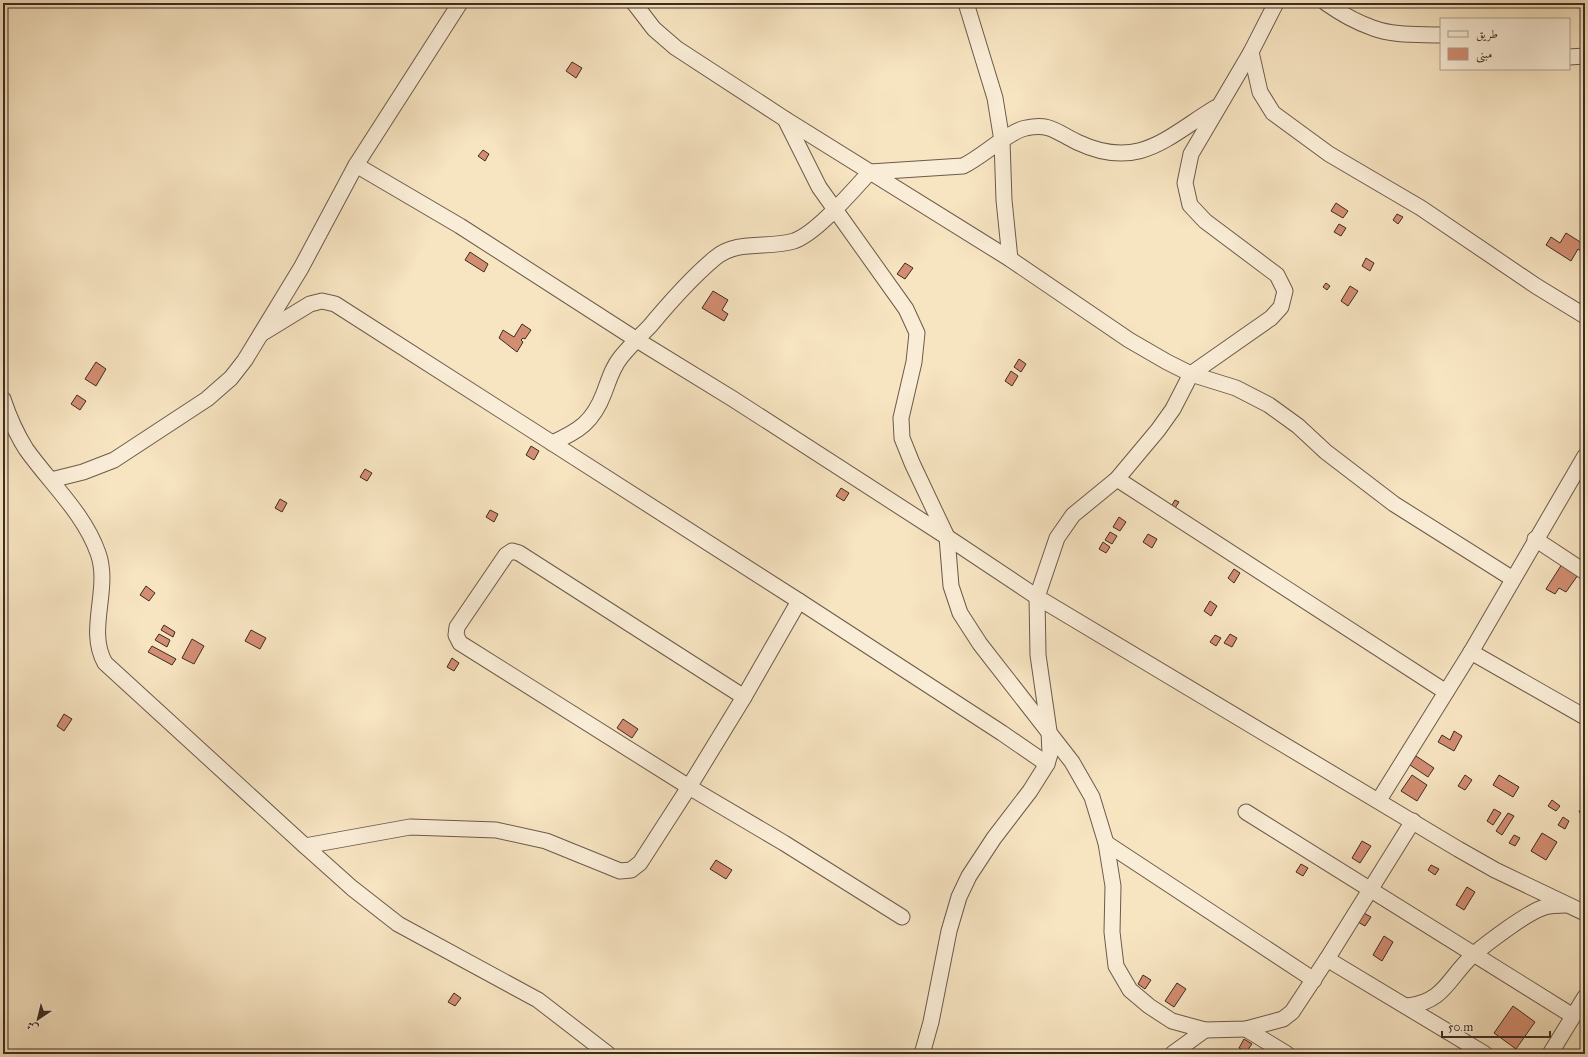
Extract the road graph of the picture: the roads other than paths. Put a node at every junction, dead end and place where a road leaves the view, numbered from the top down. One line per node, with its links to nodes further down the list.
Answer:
1 (460, 3): 13 (street)
2 (634, 3): 11 (street)
3 (966, 3): 12 (street)
4 (1276, 3): 7 (street)
5 (1326, 3): 6 (street)
6 (1440, 35)
7 (1252, 52): 10 (street); 17 (street)
8 (1585, 56): 9 (street)
9 (1570, 57)
10 (1218, 106): 12 (street); 20 (street)
11 (785, 119): 14 (street); 15 (street)
12 (1002, 141): 14 (street); 16 (street)
13 (356, 165): 18 (street); 19 (street)
14 (870, 172): 15 (street); 16 (street)
15 (834, 209): 19 (street); 26 (street)
16 (1010, 259): 20 (street)
17 (1585, 316)
18 (261, 334): 22 (street); 25 (street)
19 (637, 340): 22 (street); 26 (street)
20 (1191, 374): 24 (street); 29 (street)
21 (3, 399): 25 (street)
22 (552, 443): 31 (street)
23 (1585, 456): 27 (street)
24 (1117, 479): 30 (street); 33 (street)
25 (51, 480): 43 (street)
26 (947, 537): 30 (street); 36 (street)
27 (1535, 539): 28 (street); 29 (street)
28 (1585, 572)
29 (1513, 579): 32 (street)
30 (1037, 597): 36 (street); 39 (street)
31 (799, 601): 34 (street); 37 (street)
32 (1471, 652): 33 (street); 35 (street)
33 (1446, 692): 39 (street)
34 (744, 696): 38 (street); 38 (street)
35 (1585, 717)
36 (1049, 731): 37 (street); 42 (street)
37 (1047, 764): 59 (street)
38 (690, 787): 43 (street); 48 (street)
39 (1379, 800): 41 (street)
40 (1246, 812): 44 (street)
41 (1412, 821): 44 (street); 45 (street)
42 (1106, 843): 51 (street); 56 (street)
43 (305, 846): 58 (street)
44 (1370, 890): 49 (street); 50 (street)
45 (1566, 905): 46 (street); 47 (street); 49 (street)
46 (1585, 905)
47 (1585, 913)
48 (902, 917)
49 (1474, 955): 53 (street); 54 (street)
50 (1328, 959): 51 (street); 53 (street)
51 (1314, 980): 55 (street)
52 (1585, 997): 54 (street)
53 (1408, 1006): 61 (street)
54 (1573, 1016): 62 (street)
55 (1246, 1028): 56 (street); 57 (street)
56 (1205, 1030): 60 (street)
57 (1277, 1051)
58 (608, 1054)
59 (922, 1054)
60 (1172, 1054)
61 (1485, 1054)
62 (1550, 1054)

